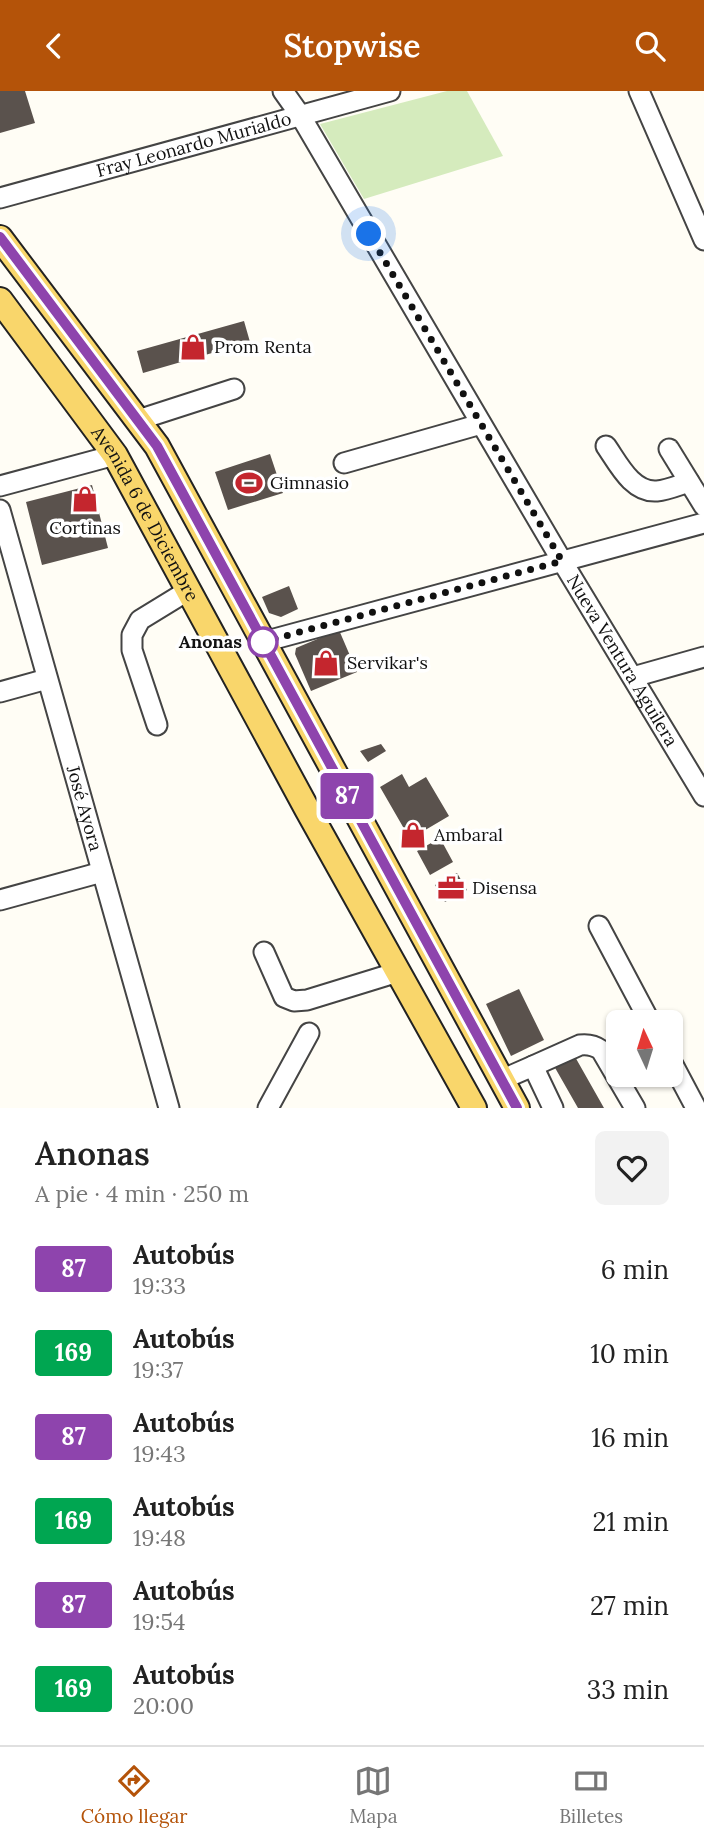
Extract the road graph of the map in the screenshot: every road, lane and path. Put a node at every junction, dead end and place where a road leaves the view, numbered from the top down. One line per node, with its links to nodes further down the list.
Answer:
1 (283, 91): 4 (street, Nueva Ventura Aguilera)
2 (390, 91): 4 (street, Fray Leonardo Murialdo)
3 (639, 91): 7 (street)
4 (300, 115): 5 (street, Fray Leonardo Murialdo); 11 (street, Nueva Ventura Aguilera)
5 (0, 198)
6 (0, 237): 10 (main road)
7 (704, 240)
8 (0, 300): 14 (main road, Avenida 6 de Diciembre)
9 (234, 389): 10 (street)
10 (138, 420): 23 (main road)
11 (481, 424): 15 (street); 21 (street, Nueva Ventura Aguilera)
12 (606, 446): 16 (street)
13 (668, 449): 16 (street)
14 (115, 455): 17 (street); 22 (main road, Avenida 6 de Diciembre)
15 (344, 463)
16 (690, 482): 18 (street)
17 (0, 486)
18 (704, 506)
19 (0, 510): 26 (street, José Ayora)
20 (704, 523): 21 (street)
21 (562, 561): 23 (street); 25 (street, Nueva Ventura Aguilera)
22 (189, 590): 28 (street); 34 (main road, Avenida 6 de Diciembre)
23 (263, 642): 38 (main road)
24 (704, 657): 25 (street)
25 (633, 677): 29 (street, Nueva Ventura Aguilera)
26 (47, 679): 27 (street); 30 (street, José Ayora)
27 (0, 692)
28 (157, 725)
29 (704, 796)
30 (102, 871): 31 (street); 40 (street, José Ayora)
31 (0, 900)
32 (599, 926): 35 (street)
33 (264, 952): 34 (street)
34 (398, 972): 42 (main road, Avenida 6 de Diciembre)
35 (644, 1010)
36 (309, 1033): 41 (street)
37 (533, 1066): 38 (street); 44 (street); 45 (street)
38 (501, 1080): 43 (main road)
39 (683, 1084): 46 (street)
40 (169, 1108)
41 (268, 1108)
42 (474, 1108)
43 (517, 1108)
44 (553, 1108)
45 (635, 1108)
46 (696, 1108)

